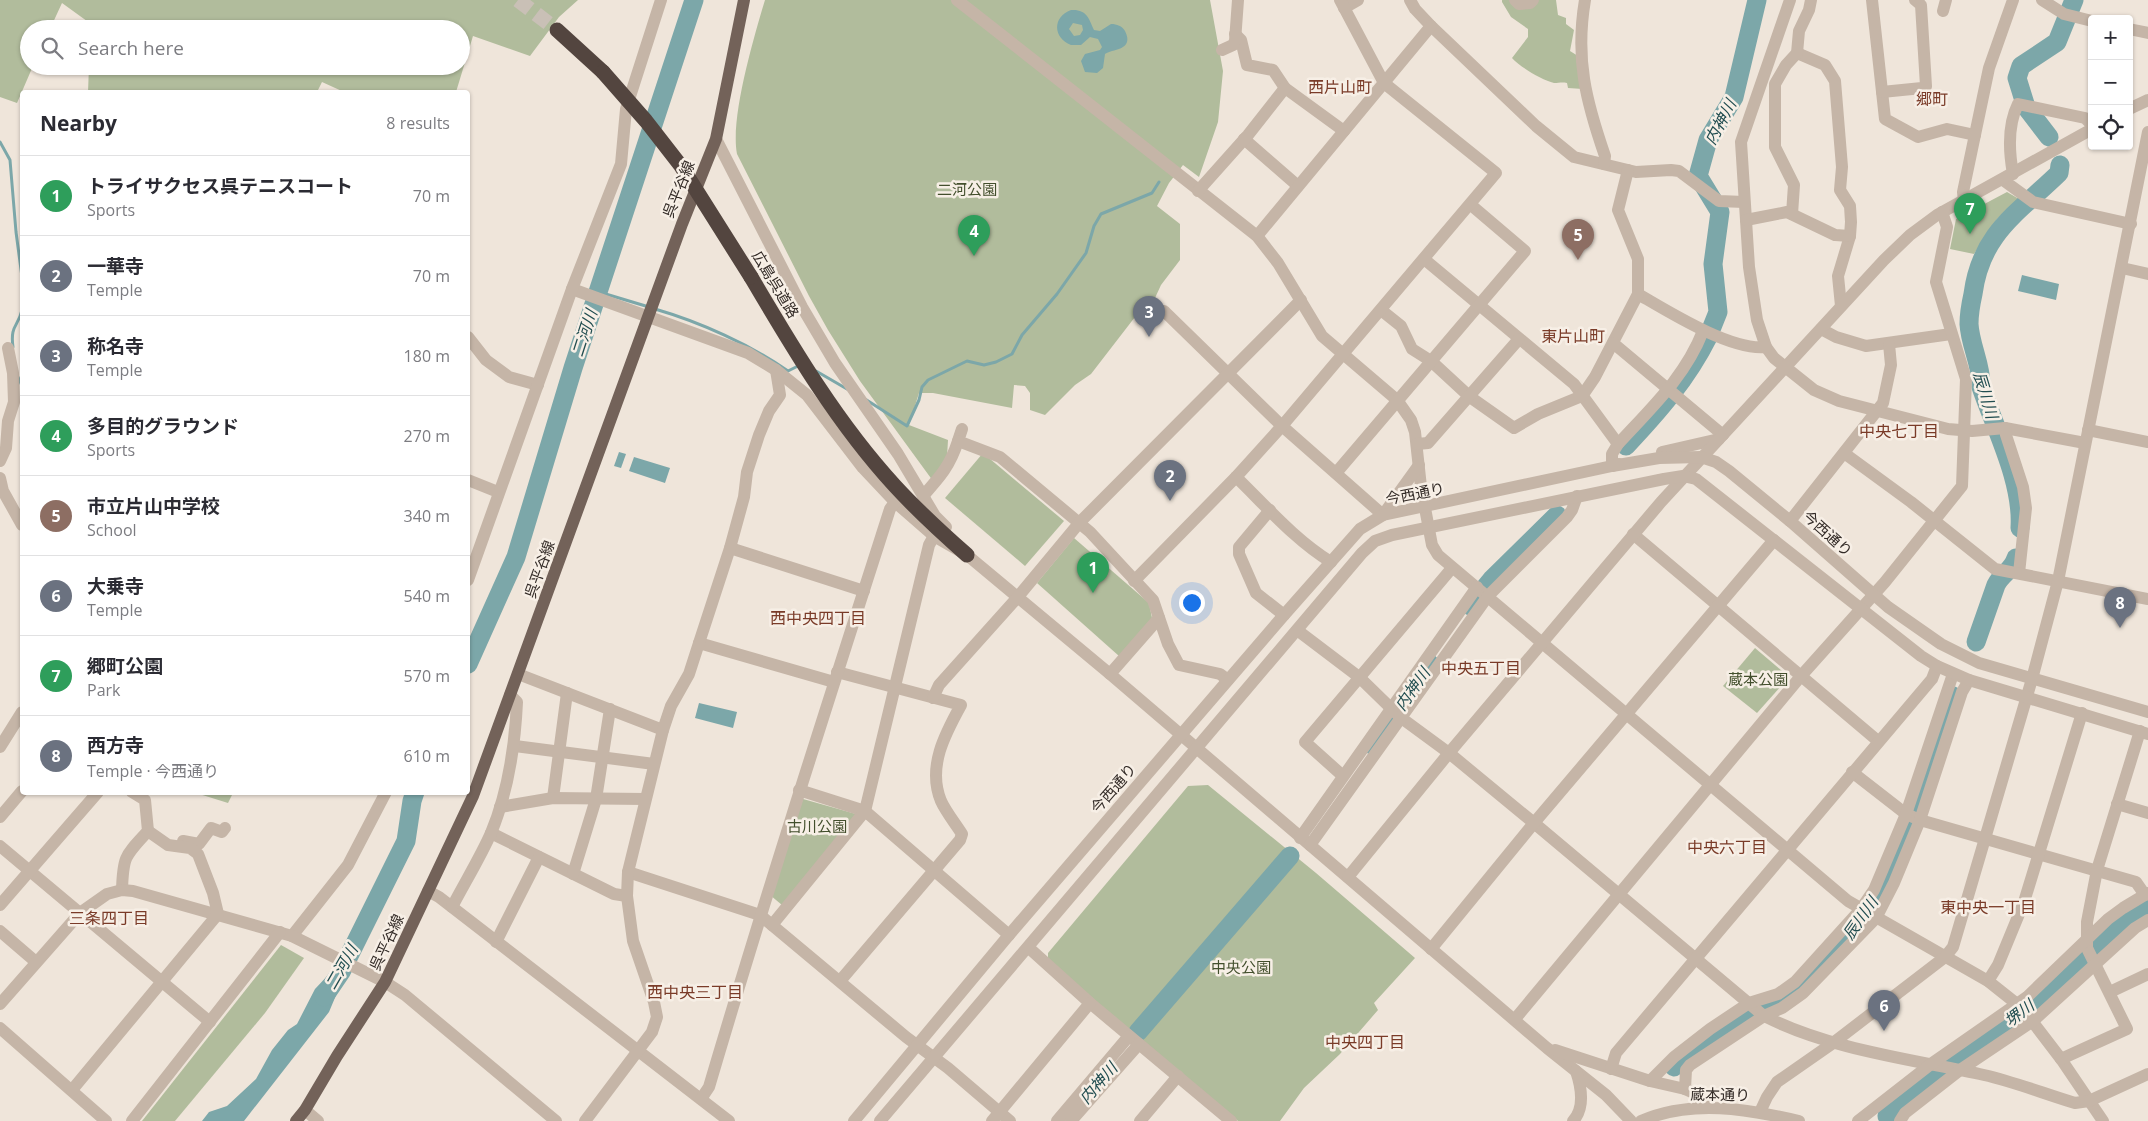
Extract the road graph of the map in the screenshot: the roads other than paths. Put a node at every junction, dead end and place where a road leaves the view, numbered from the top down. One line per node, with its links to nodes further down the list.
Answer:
1 (661, 0): 54 (street)
2 (744, 0): 35 (main road, 呉平谷線)
3 (957, 0): 41 (street)
4 (1238, 0): 22 (street)
5 (1358, 0): 16 (street)
6 (1410, 0): 18 (street)
7 (1515, 0): 8 (street)
8 (1533, 0)
9 (1585, 0): 37 (street)
10 (1790, 0): 43 (street)
11 (1811, 0): 24 (street)
12 (1872, 0): 27 (street)
13 (1915, 0): 27 (street)
14 (2013, 0): 34 (street)
15 (2042, 0): 17 (street)
16 (1342, 4): 25 (street)
17 (2088, 20)
18 (1432, 26): 25 (street); 37 (street)
19 (557, 30): 120 (highway, 広島呉道路, bridge)
20 (2133, 30): 21 (street)
21 (2148, 33)
22 (1235, 34): 23 (street); 26 (street)
23 (1222, 50)
24 (1796, 53): 46 (street); 50 (street)
25 (1384, 82): 31 (street); 44 (street)
26 (1285, 88): 31 (street); 36 (street)
27 (1882, 92): 34 (street)
28 (2148, 100): 29 (street)
29 (2133, 107)
30 (2088, 121): 39 (street)
31 (1344, 131): 40 (street)
32 (2088, 131): 39 (street)
33 (2148, 132): 48 (street)
34 (1975, 134): 42 (street)
35 (716, 138): 61 (main road, 呉平谷線); 105 (street)
36 (1244, 139): 40 (street); 41 (street)
37 (1604, 164): 38 (street)
38 (1628, 170): 43 (street); 55 (street)
39 (2008, 177): 42 (street); 48 (street)
40 (1298, 186): 49 (street)
41 (1198, 191): 49 (street)
42 (1964, 201): 45 (street)
43 (1744, 202): 47 (street)
44 (1471, 206): 51 (street); 57 (street)
45 (1942, 212): 58 (street); 64 (street)
46 (1792, 214): 47 (street); 50 (street)
47 (1746, 220): 69 (street)
48 (2131, 224): 52 (street)
49 (1257, 236): 56 (street)
50 (1850, 236): 58 (street)
51 (1424, 260): 57 (street); 59 (street)
52 (2122, 268): 53 (street); 87 (street)
53 (2148, 274)
54 (575, 290): 61 (street); 76 (street)
55 (1638, 294): 63 (street); 67 (street)
56 (1301, 300): 71 (street); 75 (street)
57 (1478, 306): 65 (street); 72 (street)
58 (1841, 306): 62 (street)
59 (1381, 310): 71 (street); 72 (street)
60 (1164, 311): 75 (street)
61 (642, 315): 74 (street); 140 (main road, 呉平谷線)
62 (1822, 328): 68 (street); 73 (street)
63 (1703, 331): 69 (street); 77 (street)
64 (1951, 334): 68 (street); 86 (street)
65 (1519, 339): 78 (street); 79 (street)
66 (470, 340): 76 (street)
67 (1613, 343): 77 (street); 78 (street)
68 (1889, 344): 82 (street)
69 (1766, 347): 73 (street)
70 (8, 348): 81 (street)
71 (1344, 354): 80 (street); 83 (street)
72 (1431, 360): 79 (street); 80 (street)
73 (1785, 367): 82 (street); 88 (street)
74 (776, 370): 107 (street); 119 (street)
75 (1227, 374): 83 (street); 113 (street)
76 (538, 385): 104 (street)
77 (1672, 392): 88 (street); 93 (street)
78 (1582, 396): 79 (street); 93 (street)
79 (1470, 397): 92 (street)
80 (1397, 400): 92 (street); 99 (street)
81 (18, 403): 95 (street)
82 (1877, 412): 86 (street); 94 (street)
83 (1282, 426): 99 (street); 101 (street)
84 (1999, 428): 86 (street); 91 (street); 124 (street)
85 (962, 429): 89 (street)
86 (1964, 430): 114 (street)
87 (2088, 430): 90 (street); 91 (street)
88 (1721, 437): 96 (street); 98 (street)
89 (958, 441): 105 (street); 113 (street)
90 (2148, 442)
91 (2085, 443): 126 (street)
92 (1417, 444): 97 (street)
93 (1618, 444): 98 (street)
94 (1844, 453): 112 (street); 114 (street)
95 (1, 454)
96 (1701, 457): 98 (street, 今西通り); 100 (street); 112 (street, 今西通り)
97 (1418, 464): 108 (street); 110 (street)
98 (1612, 466): 108 (street, 今西通り)
99 (1336, 473): 110 (street)
100 (1684, 476): 106 (street); 116 (street); 118 (street)
101 (1236, 477): 109 (street); 125 (street)
102 (0, 478): 111 (street)
103 (470, 481): 104 (street)
104 (498, 492): 123 (street)
105 (923, 496): 130 (street)
106 (1577, 496): 115 (street); 128 (street)
107 (895, 502): 117 (street); 127 (street)
108 (1426, 507): 110 (street, 今西通り); 115 (street)
109 (1270, 510): 121 (street); 134 (street)
110 (1383, 516): 121 (street, 今西通り)
111 (20, 521)
112 (1790, 521): 129 (street, 今西通り)
113 (1080, 522): 125 (street); 130 (street)
114 (1935, 522): 124 (street); 129 (street)
115 (1429, 526): 122 (street); 136 (street)
116 (1634, 534): 132 (street); 137 (street)
117 (934, 536): 120 (street); 149 (street)
118 (1774, 540): 132 (street); 133 (street)
119 (730, 548): 127 (street); 138 (street)
120 (967, 555): 130 (street)
121 (1331, 562): 134 (street, 今西通り)
122 (1452, 568): 128 (street); 145 (street)
123 (470, 570)
124 (2020, 573): 126 (street)
125 (1134, 581): 135 (street)
126 (2058, 581): 131 (street); 146 (street)
127 (864, 591): 144 (street)
128 (1482, 592): 137 (street); 156 (street)
129 (1874, 594): 133 (street); 146 (street, 今西通り)
130 (1017, 598): 141 (street); 153 (street)
131 (2148, 599)
132 (1717, 605): 143 (street); 157 (street)
133 (1861, 608): 139 (street); 143 (street)
134 (1284, 616): 147 (street, 今西通り)
135 (1159, 618): 141 (street); 147 (street)
136 (1297, 630): 145 (street); 166 (street)
137 (1543, 641): 157 (street); 168 (street)
138 (699, 643): 144 (street); 160 (street)
139 (1937, 666): 142 (street); 163 (street)
140 (518, 674): 150 (street); 151 (main road, 呉平谷線)
141 (1110, 674): 162 (street)
142 (1953, 674): 148 (street); 186 (street)
143 (1801, 676): 163 (street); 173 (street)
144 (836, 677): 149 (street); 174 (street)
145 (1359, 677): 156 (street); 172 (street)
146 (2032, 679): 152 (street); 154 (street, 今西通り)
147 (1228, 680): 162 (street, 今西通り)
148 (1969, 680): 152 (street); 188 (street)
149 (894, 687): 153 (street); 184 (street)
150 (567, 693): 155 (street); 167 (street)
151 (510, 695): 164 (street); 206 (main road, 呉平谷線)
152 (2027, 696): 158 (street); 193 (street)
153 (933, 698): 199 (street)
154 (2147, 707)
155 (610, 709): 160 (street); 169 (street)
156 (1396, 713): 168 (street); 172 (street); 194 (street)
157 (1627, 713): 173 (street); 189 (street)
158 (2082, 713): 161 (street); 197 (street)
159 (20, 715): 165 (street)
160 (663, 730): 170 (street)
161 (2144, 732): 182 (street)
162 (1182, 736): 166 (street); 221 (street, 今西通り)
163 (1878, 741): 171 (street)
164 (514, 746): 167 (street); 183 (street)
165 (0, 747)
166 (1196, 749): 194 (street); 223 (street)
167 (559, 752): 169 (street); 179 (street)
168 (1449, 753): 189 (street); 204 (street)
169 (602, 758): 170 (street); 180 (street)
170 (654, 764): 181 (street)
171 (1852, 772): 186 (street); 196 (street)
172 (1343, 776): 194 (street)
173 (1710, 784): 196 (street); 207 (street)
174 (800, 790): 184 (street); 215 (street)
175 (20, 793): 187 (street)
176 (95, 795): 200 (street)
177 (137, 795): 191 (street)
178 (384, 795): 220 (street)
179 (553, 798): 180 (street); 183 (street)
180 (596, 799): 181 (street); 203 (street)
181 (645, 799): 202 (street)
182 (2117, 804): 185 (street); 201 (street)
183 (500, 807): 192 (street)
184 (865, 811): 199 (street); 218 (street)
185 (2148, 813)
186 (1906, 814): 188 (street); 212 (street)
187 (0, 817)
188 (1920, 820): 193 (street); 216 (street)
189 (1534, 823): 207 (street); 224 (street)
190 (225, 828): 191 (street)
191 (150, 833): 205 (street); 214 (street)
192 (491, 833): 198 (street); 211 (street)
193 (1985, 838): 197 (street); 226 (street)
194 (1305, 841): 204 (street)
195 (0, 846): 200 (street)
196 (1788, 849): 212 (street); 227 (street)
197 (2038, 854): 201 (street); 233 (street)
198 (540, 857): 203 (street); 222 (street)
199 (935, 869): 221 (street); 232 (street)
200 (29, 870): 210 (street); 213 (street)
201 (2097, 870): 208 (street); 225 (street)
202 (628, 872): 209 (street); 215 (street)
203 (574, 874): 209 (street)
204 (1348, 877): 224 (street)
205 (122, 890): 213 (street); 214 (street)
206 (428, 891): 211 (street); 230 (main road, 呉平谷線)
207 (1619, 894): 227 (street); 240 (street)
208 (2146, 894): 225 (street)
209 (627, 896): 247 (street)
210 (0, 905)
211 (452, 907): 222 (street)
212 (1861, 908): 216 (street); 236 (street)
213 (80, 913): 228 (street); 231 (street)
214 (218, 914): 220 (street); 231 (street)
215 (760, 915): 218 (street); 259 (street)
216 (1876, 918): 226 (street); 239 (street)
217 (2148, 920): 225 (street)
218 (772, 925): 232 (street)
219 (0, 931): 228 (street)
220 (286, 934): 230 (street); 241 (street)
221 (1009, 935): 245 (street, 今西通り)
222 (496, 942): 247 (street)
223 (1029, 948): 235 (street); 248 (street)
224 (1431, 949): 240 (street)
225 (2090, 953): 234 (street); 238 (street); 238 (street)
226 (1945, 957): 233 (street); 244 (street)
227 (1695, 958): 236 (street); 251 (street)
228 (36, 962): 237 (street)
229 (2148, 974): 234 (street)
230 (380, 979): 262 (main road, 呉平谷線); 269 (street)
231 (161, 981): 241 (street); 258 (street)
232 (840, 981): 245 (street)
233 (1988, 981): 238 (street)
234 (2110, 992): 249 (street)
235 (1090, 1003): 243 (street); 264 (street)
236 (1749, 1003): 239 (street); 256 (street)
237 (0, 1004)
238 (2025, 1013): 249 (street); 250 (street); 252 (street)
239 (1764, 1016): 244 (street); 257 (street)
240 (1515, 1019): 246 (street)
241 (210, 1022): 266 (street)
242 (0, 1028): 258 (street)
243 (1134, 1040): 255 (street); 275 (street); 276 (street)
244 (1834, 1043): 250 (street); 263 (street)
245 (917, 1046): 248 (street); 272 (street, 今西通り)
246 (1548, 1048): 251 (street); 253 (street)
247 (638, 1052): 259 (street); 270 (street)
248 (934, 1059): 264 (street); 273 (street)
249 (2061, 1059): 260 (street)
250 (1934, 1065): 252 (street); 283 (street)
251 (1611, 1069): 256 (street)
252 (1957, 1070): 260 (street); 284 (street)
253 (1576, 1071): 279 (street); 280 (street)
254 (2148, 1074): 260 (street)
255 (1178, 1076): 277 (street); 278 (street)
256 (1650, 1081): 257 (street)
257 (1685, 1089): 261 (street)
258 (72, 1090): 265 (street)
259 (701, 1098): 271 (street)
260 (2089, 1101): 285 (street)
261 (1709, 1107): 263 (street, 蔵本通り); 281 (street, 蔵本通り)
262 (305, 1110): 267 (main road, 呉平谷線); 268 (street)
263 (1760, 1112): 282 (street, 蔵本通り)
264 (995, 1117): 274 (street)
265 (106, 1121)
266 (132, 1121)
267 (296, 1121)
268 (318, 1121)
269 (556, 1121)
270 (584, 1121)
271 (729, 1121)
272 (854, 1121)
273 (880, 1121)
274 (1010, 1121)
275 (1057, 1121)
276 (1071, 1121)
277 (1140, 1121)
278 (1231, 1121)
279 (1573, 1121)
280 (1631, 1121)
281 (1641, 1121)
282 (1800, 1121)
283 (1858, 1121)
284 (1900, 1121)
285 (2103, 1121)

